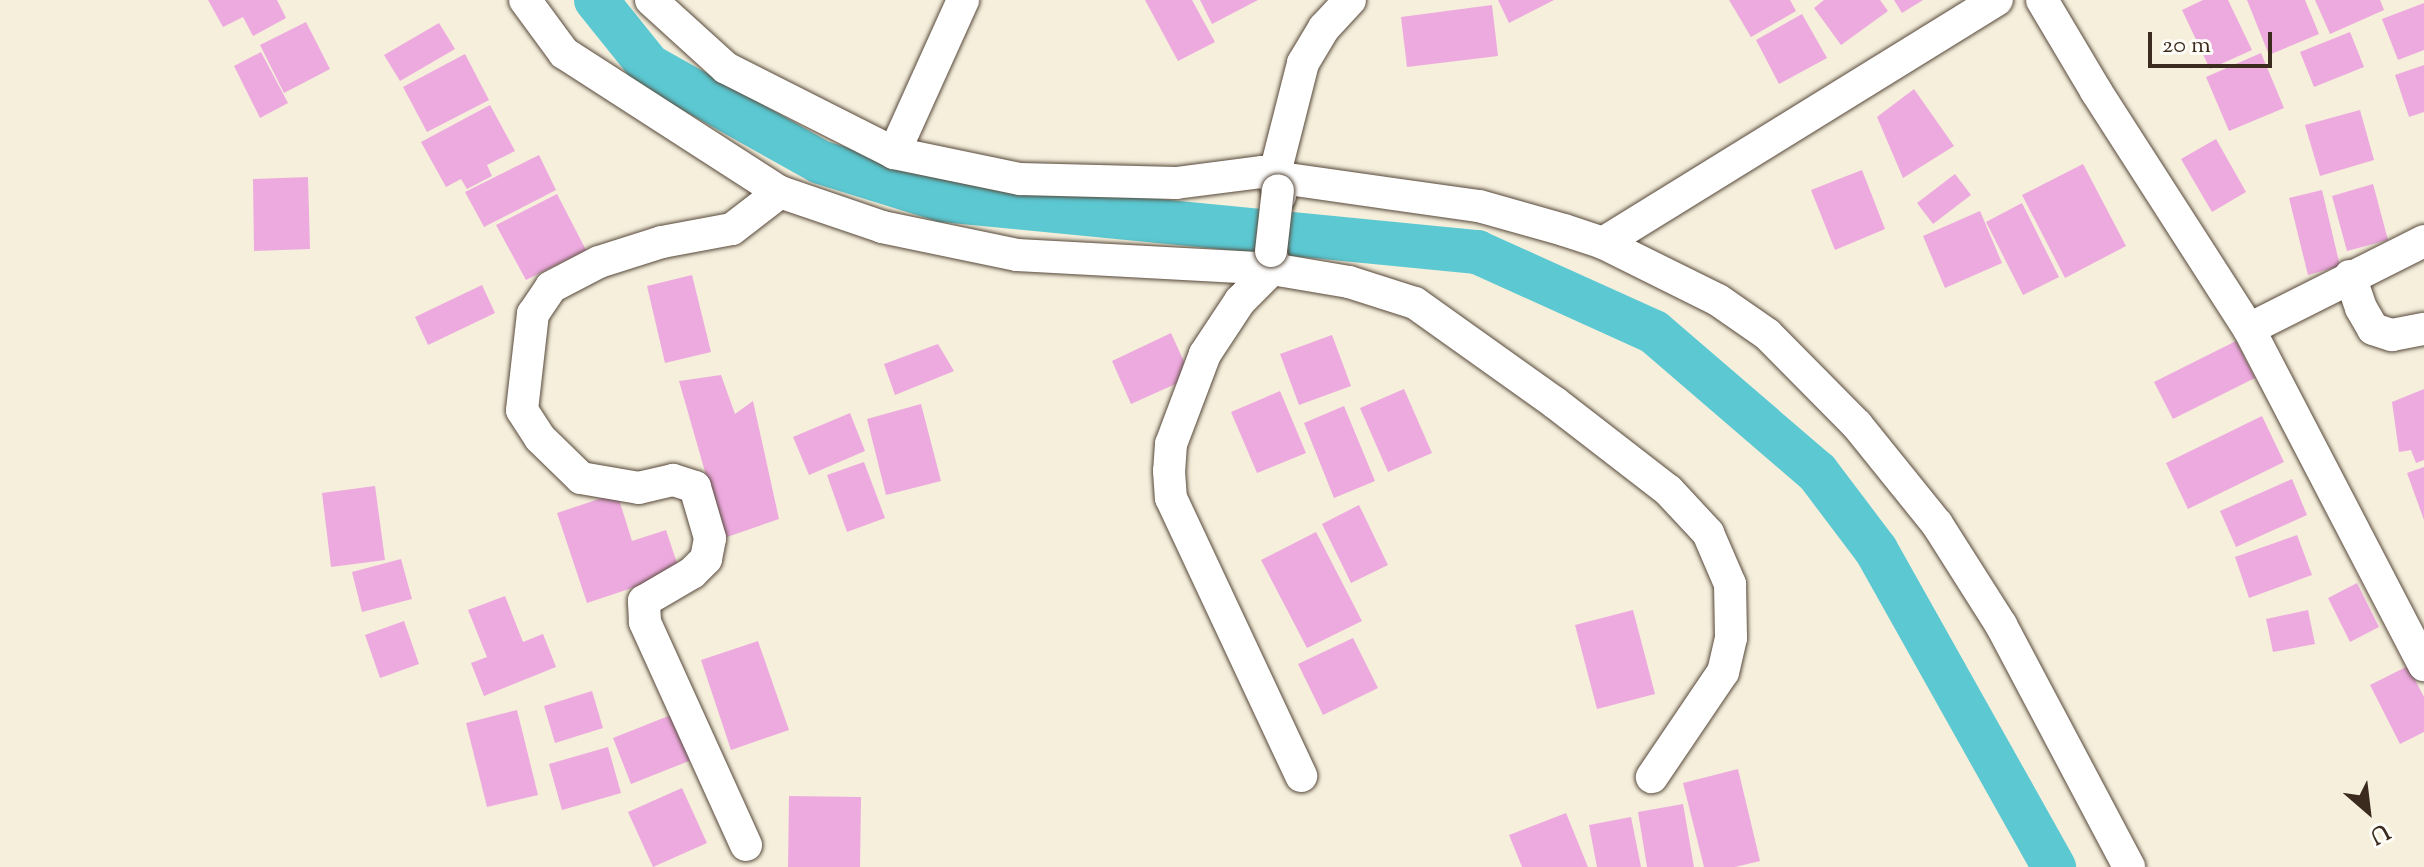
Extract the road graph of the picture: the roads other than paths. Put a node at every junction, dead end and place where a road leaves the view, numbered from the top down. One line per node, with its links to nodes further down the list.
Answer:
1 (525, 0): 9 (street)
2 (651, 0): 7 (street)
3 (963, 0): 7 (street)
4 (1350, 0): 8 (street)
5 (1997, 0): 11 (street)
6 (2042, 0): 14 (street)
7 (894, 153): 8 (street)
8 (1278, 190): 11 (street); 12 (street, bridge)
9 (780, 192): 12 (street); 19 (street)
10 (2424, 241): 13 (street)
11 (1603, 243): 20 (street)
12 (1272, 260): 17 (street); 18 (street)
13 (2350, 276): 14 (street); 15 (street)
14 (2249, 329): 16 (street)
15 (2424, 329)
16 (2424, 665)
17 (1301, 776)
18 (1652, 777)
19 (746, 845)
20 (2129, 867)

